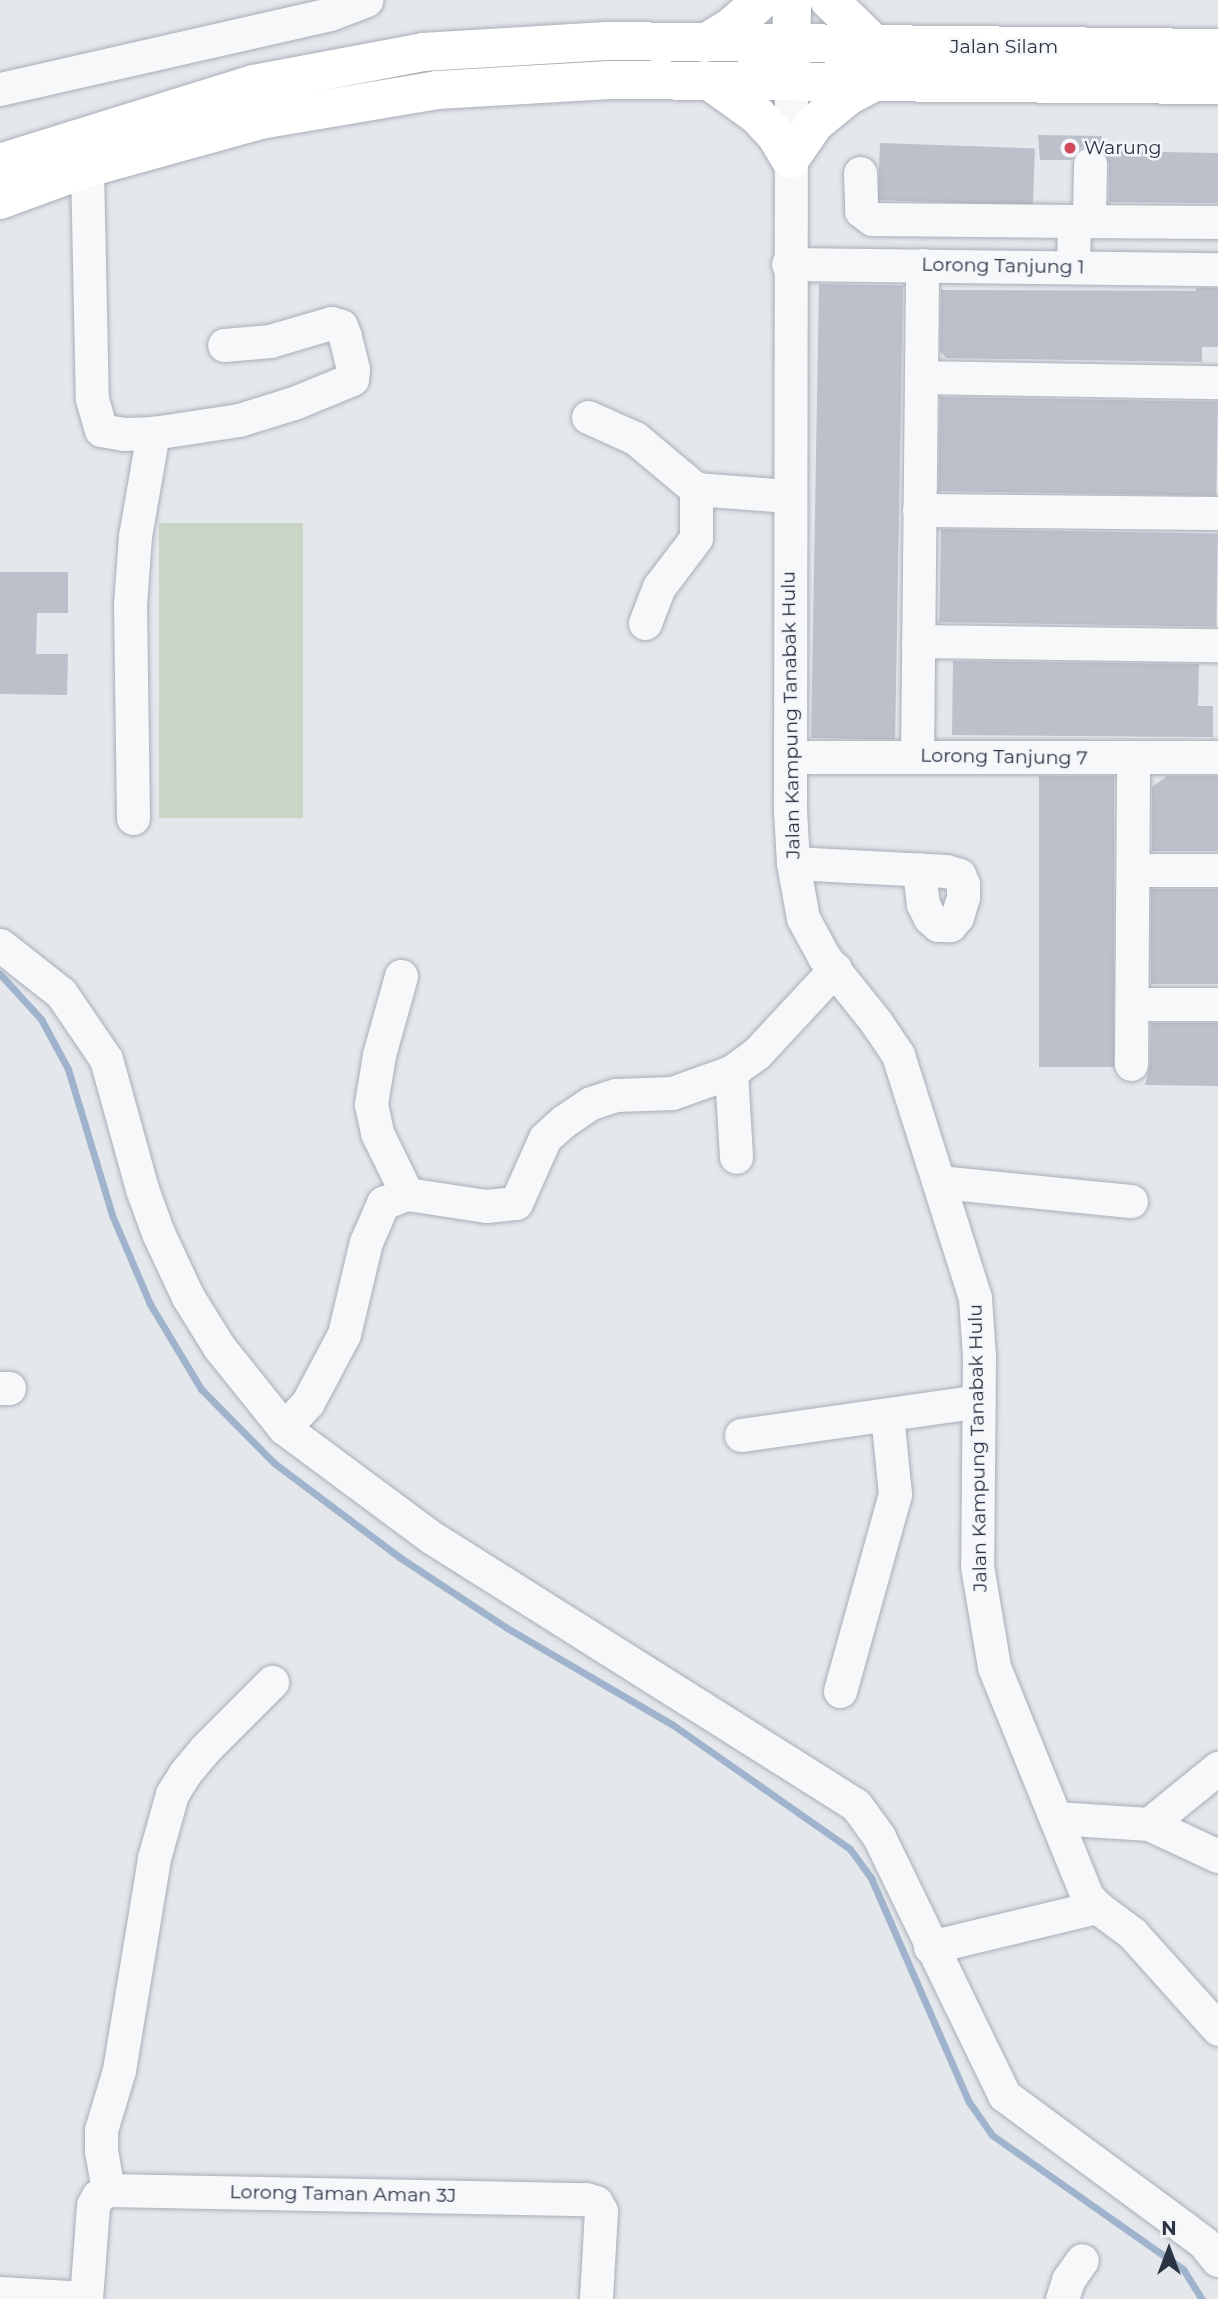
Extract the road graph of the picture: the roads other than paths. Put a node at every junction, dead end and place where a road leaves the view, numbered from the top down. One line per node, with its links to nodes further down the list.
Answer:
1 (366, 0): 12 (street)
2 (762, 0): 5 (main road)
3 (792, 0): 6 (main road, Jalan Kampung Tanabak Hulu)
4 (829, 0): 8 (main road)
5 (705, 43): 6 (main road, Jalan Silam); 14 (main road, Jalan Silam)
6 (791, 44): 8 (main road, Jalan Silam); 10 (main road, Jalan Kampung Tanabak Hulu)
7 (1218, 48): 8 (main road, Jalan Silam)
8 (875, 64): 10 (main road, Jalan Silam); 11 (main road, Jalan Silam); 13 (main road)
9 (711, 82): 10 (main road, Jalan Silam); 13 (main road); 16 (main road, Jalan Silam)
10 (791, 82): 13 (street, Jalan Kampung Tanabak Hulu)
11 (1218, 85)
12 (0, 89)
13 (790, 159): 21 (street, Jalan Kampung Tanabak Hulu)
14 (0, 163)
15 (1090, 164): 19 (street)
16 (88, 168): 18 (main road, Jalan Silam); 29 (street)
17 (860, 173): 19 (street)
18 (0, 200)
19 (1081, 221): 20 (street); 23 (street)
20 (1218, 222)
21 (788, 264): 22 (street, Lorong Tanjung 1); 31 (street, Jalan Kampung Tanabak Hulu)
22 (922, 265): 23 (street, Lorong Tanjung 1); 26 (street)
23 (1073, 267): 24 (street, Lorong Tanjung 1)
24 (1218, 269)
25 (224, 345): 29 (street)
26 (921, 377): 27 (street); 32 (street)
27 (1218, 382)
28 (588, 417): 30 (street)
29 (153, 433): 41 (street)
30 (696, 489): 31 (street); 34 (street)
31 (788, 496): 38 (street, Jalan Kampung Tanabak Hulu)
32 (919, 510): 33 (street); 35 (street)
33 (1218, 513)
34 (645, 623)
35 (918, 641): 36 (street); 37 (street)
36 (1218, 645)
37 (917, 756): 38 (street, Lorong Tanjung 7); 40 (street, Lorong Tanjung 7)
38 (790, 757): 42 (street, Jalan Kampung Tanabak Hulu)
39 (1218, 757): 40 (street, Lorong Tanjung 7)
40 (1133, 758): 44 (street)
41 (133, 818)
42 (793, 863): 43 (street); 47 (street, Jalan Kampung Tanabak Hulu)
43 (919, 869)
44 (1132, 870): 45 (street); 49 (street)
45 (1218, 870)
46 (0, 945): 59 (street)
47 (835, 969): 52 (street); 54 (street, Jalan Kampung Tanabak Hulu)
48 (401, 976): 55 (street)
49 (1132, 1004): 50 (street); 51 (street)
50 (1218, 1004)
51 (1131, 1064)
52 (731, 1072): 53 (street); 55 (street)
53 (736, 1157)
54 (940, 1182): 56 (street); 57 (street, Jalan Kampung Tanabak Hulu)
55 (407, 1194): 59 (street)
56 (1131, 1201)
57 (979, 1401): 58 (street); 64 (street, Jalan Kampung Tanabak Hulu)
58 (887, 1415): 60 (street); 62 (street)
59 (284, 1428): 68 (street)
60 (741, 1435)
61 (272, 1682): 70 (street)
62 (840, 1691)
63 (1208, 1776): 65 (street)
64 (1056, 1818): 65 (street); 67 (street, Jalan Kampung Tanabak Hulu)
65 (1149, 1824): 66 (street)
66 (1218, 1856)
67 (1097, 1907): 68 (street); 69 (street)
68 (930, 1947): 72 (street)
69 (1218, 2029)
70 (108, 2190): 74 (street); 75 (street, Lorong Taman Aman 3J)
71 (1082, 2260): 76 (street)
72 (1218, 2260)
73 (0, 2293): 74 (street)
74 (86, 2298)
75 (596, 2299)
76 (1062, 2299)

